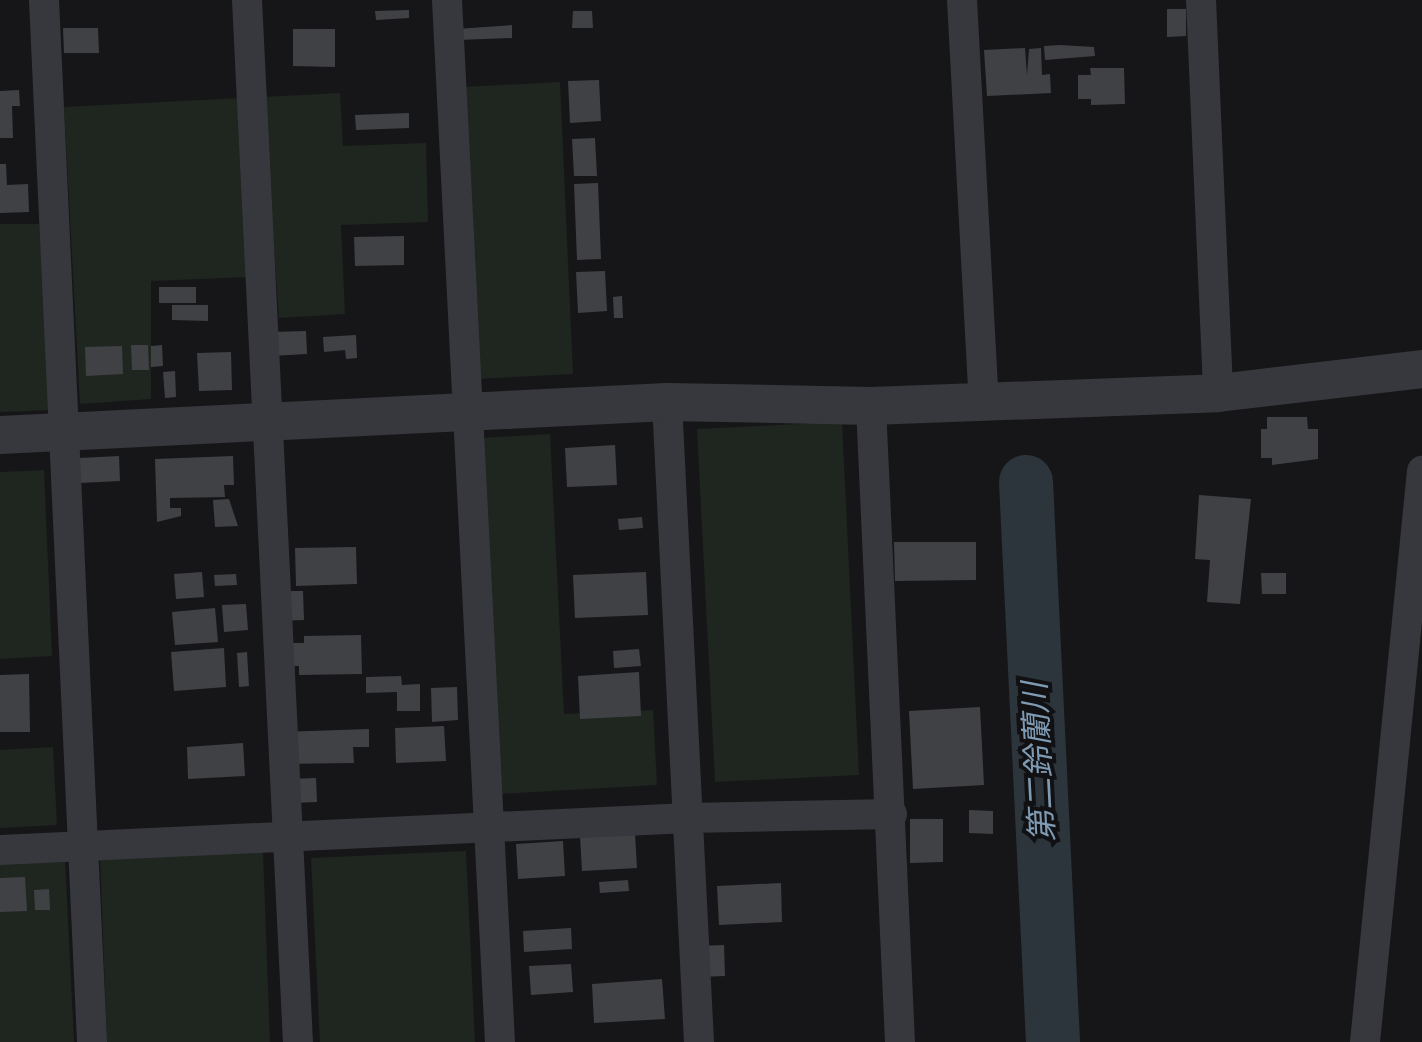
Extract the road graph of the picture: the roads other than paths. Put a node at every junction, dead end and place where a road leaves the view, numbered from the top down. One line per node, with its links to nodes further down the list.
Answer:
1 (44, 0): 13 (street)
2 (247, 0): 12 (street)
3 (447, 0): 11 (street)
4 (962, 0): 8 (street)
5 (1201, 0): 7 (street)
6 (1422, 369): 7 (street)
7 (1218, 393): 8 (street)
8 (984, 400): 10 (street)
9 (667, 402): 10 (street); 11 (street); 17 (street)
10 (871, 406): 16 (street)
11 (468, 412): 12 (street); 18 (street)
12 (268, 421): 13 (street); 19 (street)
13 (65, 433): 14 (street); 20 (street)
14 (0, 435)
15 (1422, 471): 27 (street)
16 (892, 814): 17 (street); 26 (street)
17 (688, 818): 18 (street); 25 (street)
18 (489, 830): 19 (street); 24 (street)
19 (288, 838): 20 (street); 23 (street)
20 (83, 847): 21 (street); 22 (street)
21 (0, 850)
22 (92, 1042)
23 (298, 1042)
24 (500, 1042)
25 (699, 1042)
26 (900, 1042)
27 (1365, 1042)

